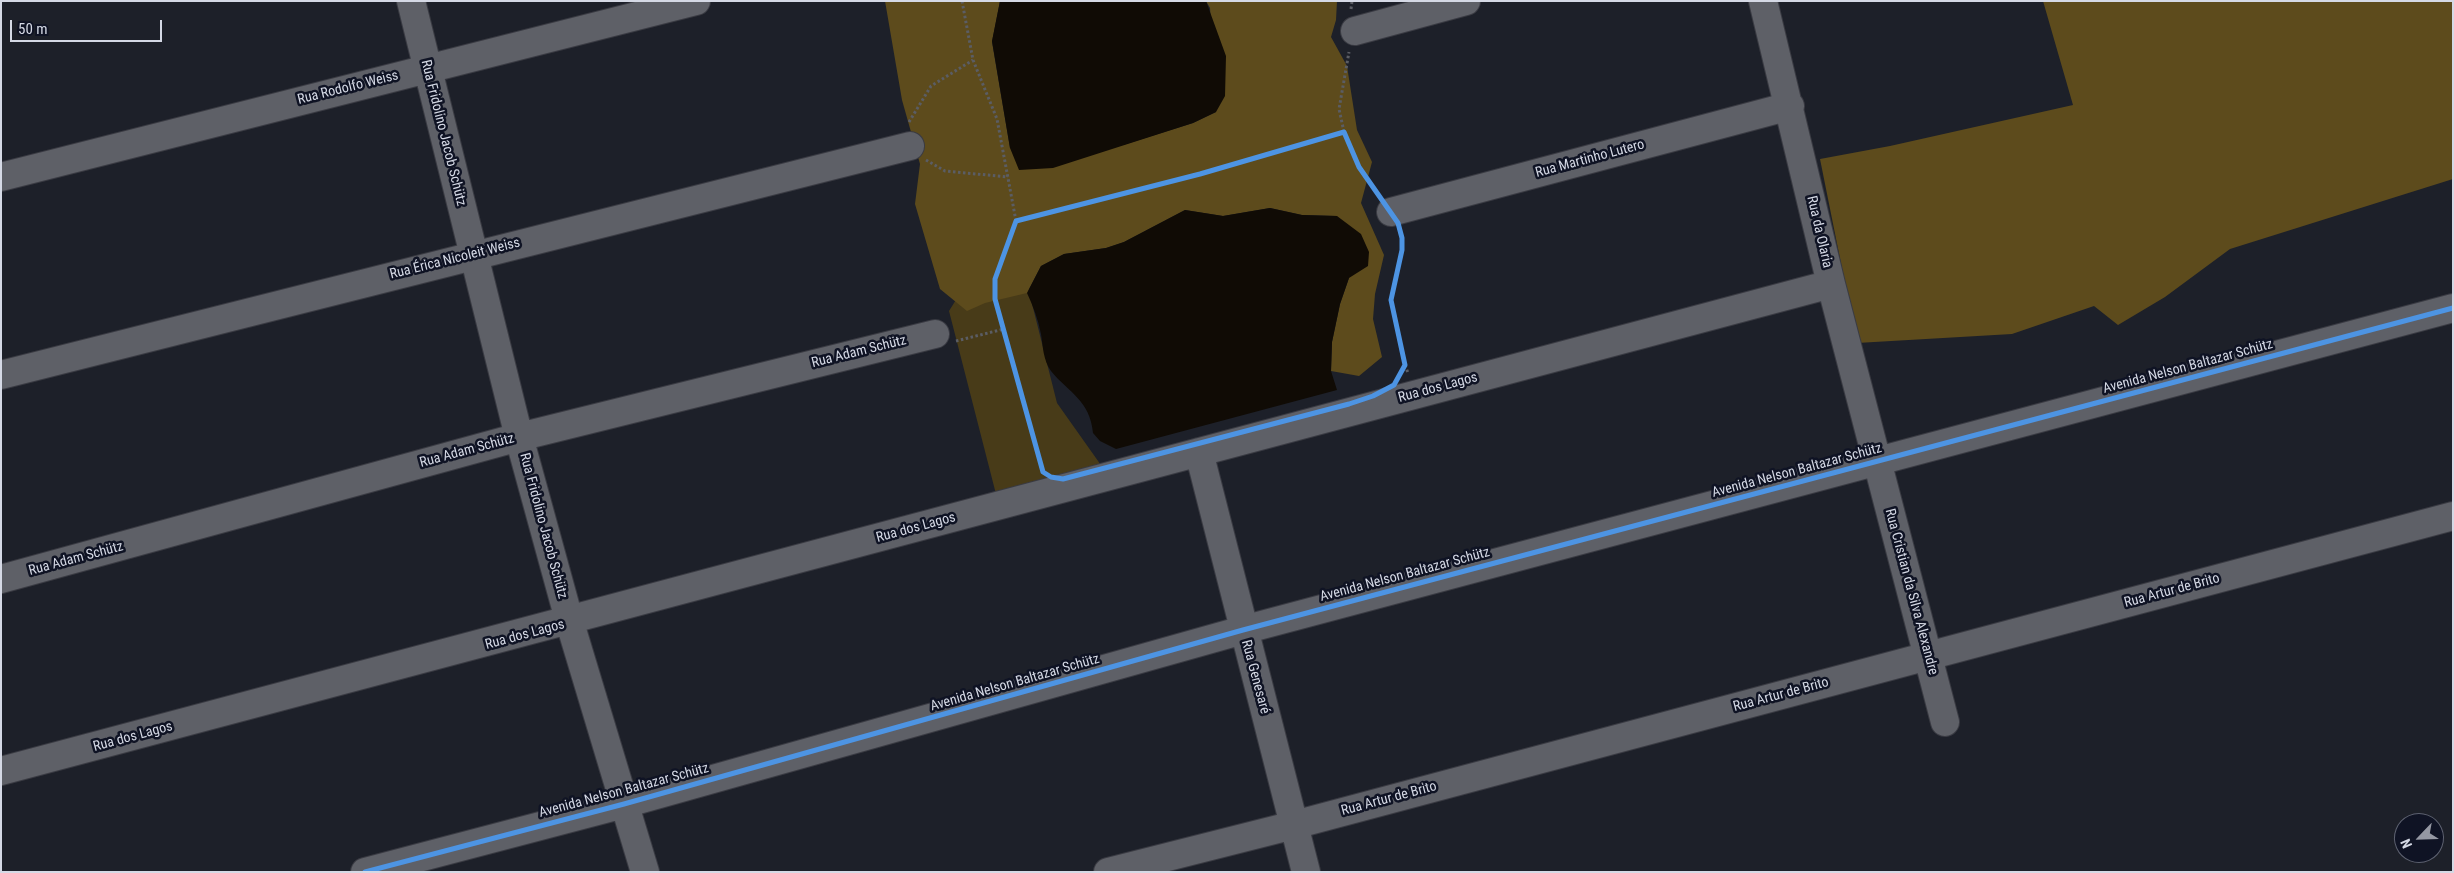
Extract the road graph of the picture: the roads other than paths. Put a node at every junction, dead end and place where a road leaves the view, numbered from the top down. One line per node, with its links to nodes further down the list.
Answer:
1 (411, 1): 6 (street, Rua Fridolino Jacob Schütz)
2 (696, 1): 6 (street, Rua Rodolfo Weiss)
3 (1466, 1): 5 (street)
4 (1763, 1): 7 (street, Rua da Olaria)
5 (1355, 31)
6 (427, 68): 9 (street, Rua Rodolfo Weiss); 11 (street, Rua Fridolino Jacob Schütz)
7 (1790, 106): 10 (street, Rua Martinho Lutero); 12 (street, Rua da Olaria)
8 (910, 146): 11 (street, Rua Érica Nicoleit Weiss)
9 (1, 177)
10 (1391, 212)
11 (472, 255): 15 (street, Rua Érica Nicoleit Weiss); 16 (street, Rua Fridolino Jacob Schütz)
12 (1830, 284): 17 (street, Rua dos Lagos); 18 (street, Rua da Olaria)
13 (2453, 308): 18 (street, Avenida Nelson Baltazar Schütz)
14 (935, 334): 16 (street, Rua Adam Schütz)
15 (1, 375)
16 (519, 437): 20 (street, Rua Adam Schütz); 21 (street, Rua Fridolino Jacob Schütz)
17 (1199, 452): 21 (street, Rua dos Lagos); 22 (street, Rua Genesaré)
18 (1877, 461): 22 (street, Avenida Nelson Baltazar Schütz); 23 (street, Rua Cristian da Silva Alexandre)
19 (2453, 516): 23 (street, Rua Artur de Brito)
20 (1, 579)
21 (570, 623): 25 (street, Rua dos Lagos); 26 (street, Rua Fridolino Jacob Schütz)
22 (1243, 630): 26 (street, Avenida Nelson Baltazar Schütz); 27 (street, Rua Genesaré)
23 (1927, 656): 24 (street, Rua Cristian da Silva Alexandre); 27 (street, Rua Artur de Brito)
24 (1945, 722)
25 (1, 771)
26 (624, 804): 28 (street, Avenida Nelson Baltazar Schütz); 29 (street, Rua Fridolino Jacob Schütz)
27 (1294, 825): 30 (street, Rua Artur de Brito); 31 (street, Rua Genesaré)
28 (366, 872)
29 (645, 872)
30 (1108, 872)
31 (1306, 872)

